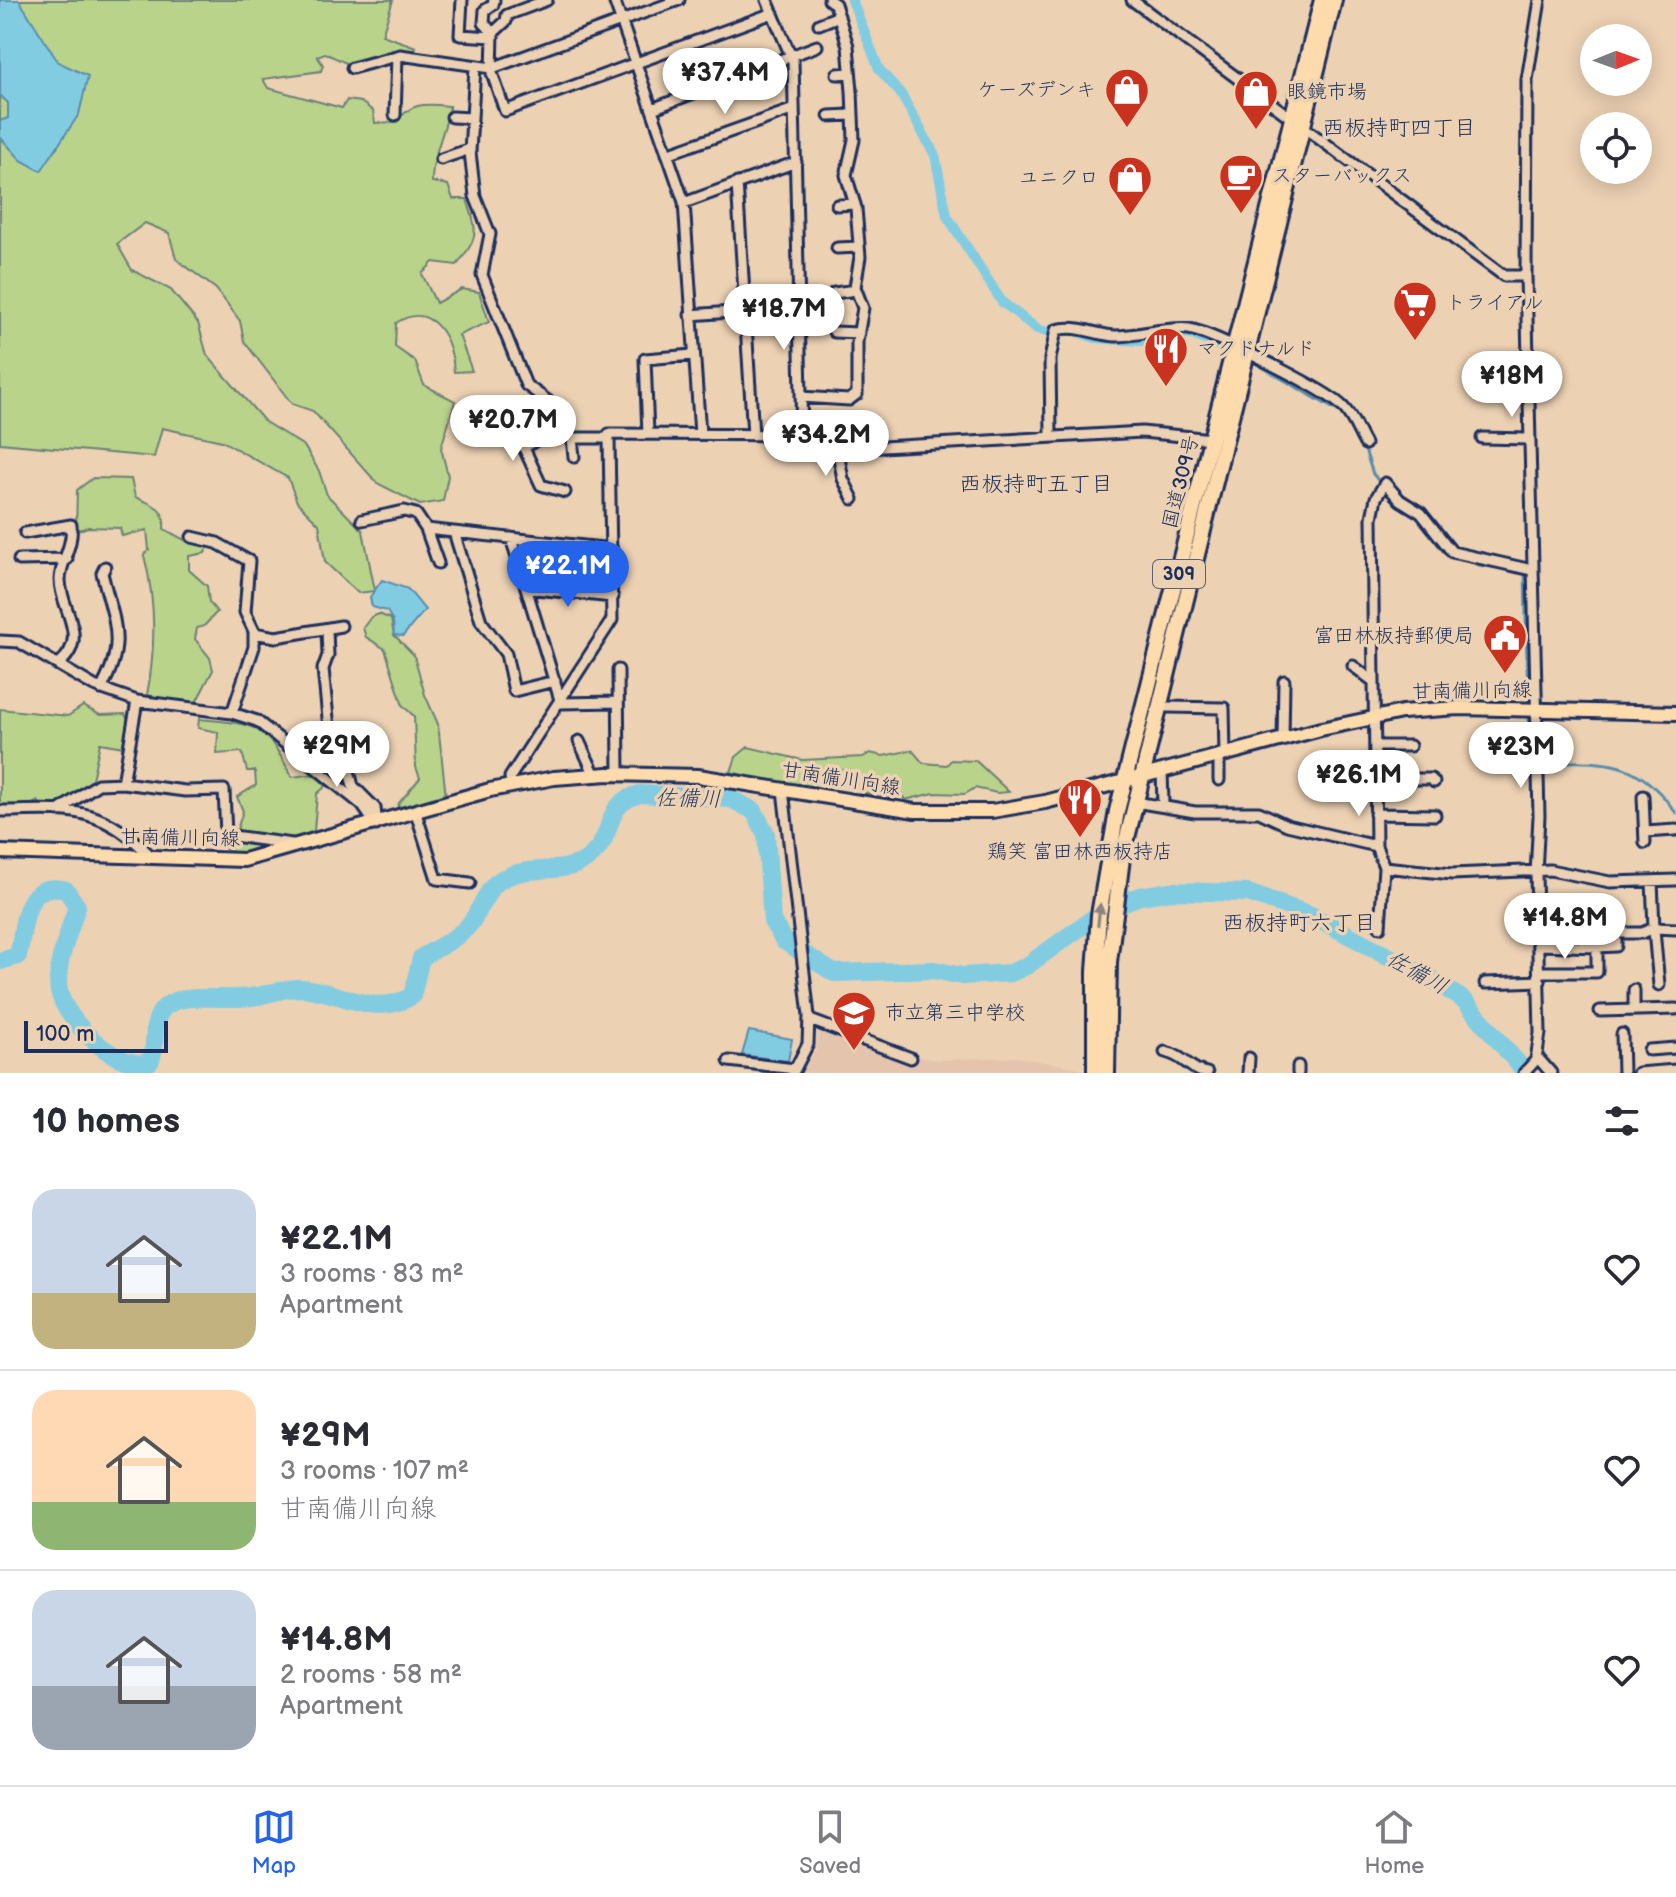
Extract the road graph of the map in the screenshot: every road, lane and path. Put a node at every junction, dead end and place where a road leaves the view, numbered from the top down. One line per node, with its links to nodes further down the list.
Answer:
1 (462, 0): 17 (street)
2 (547, 0): 13 (street)
3 (614, 0): 15 (street)
4 (679, 0): 15 (street)
5 (767, 0): 12 (street)
6 (829, 0): 14 (street)
7 (1132, 0): 34 (street)
8 (1322, 0): 34 (highway, 国道309号 / 309)
9 (1334, 0): 34 (highway, 国道309号 / 309)
10 (1540, 0): 45 (street)
11 (494, 2): 13 (street); 17 (street)
12 (773, 13): 20 (street); 21 (street)
13 (507, 15): 17 (street)
14 (839, 16): 16 (street); 25 (street)
15 (622, 21): 21 (street); 24 (street)
16 (819, 24)
17 (493, 35): 24 (street)
18 (817, 46): 20 (street)
19 (397, 56): 22 (street); 23 (street); 29 (street)
20 (793, 57): 27 (street); 28 (street)
21 (636, 63): 24 (street); 27 (street)
22 (475, 67): 24 (street); 33 (street)
23 (352, 68)
24 (492, 68)
25 (849, 73): 26 (street); 30 (street)
26 (837, 74)
27 (652, 109): 36 (street)
28 (794, 109): 36 (street); 38 (street)
29 (395, 115)
30 (851, 115): 31 (street); 41 (street)
31 (829, 116)
32 (452, 117): 33 (street)
33 (472, 118): 35 (street)
34 (1298, 121): 45 (street); 53 (highway, 国道309号 / 309)
35 (470, 149): 37 (street); 61 (street)
36 (667, 154): 40 (street)
37 (441, 159)
38 (796, 162): 39 (street); 48 (street)
39 (737, 183): 40 (street); 49 (street)
40 (684, 203): 50 (street)
41 (855, 204): 42 (street); 43 (street)
42 (837, 205)
43 (859, 247): 44 (street); 46 (street)
44 (837, 248)
45 (1526, 276): 65 (street)
46 (856, 290): 47 (street); 52 (street)
47 (834, 293)
48 (799, 307): 49 (street); 55 (street)
49 (745, 312): 50 (street); 58 (street)
50 (690, 315): 54 (street)
51 (834, 332): 52 (street)
52 (859, 333): 55 (street)
53 (1241, 347): 60 (street); 64 (highway, 国道309号 / 309); 67 (street); 114 (highway, 国道309号 / 309)
54 (693, 355): 56 (street); 57 (street)
55 (801, 397): 59 (street)
56 (648, 434): 57 (street); 62 (street)
57 (700, 434): 58 (street)
58 (753, 435): 59 (street)
59 (802, 435): 66 (street)
60 (1051, 435): 64 (street); 66 (street)
61 (572, 438): 62 (street); 68 (street); 69 (street)
62 (609, 438): 77 (street)
63 (1482, 438): 65 (street)
64 (1212, 439): 117 (highway, 国道309号 / 309)
65 (1529, 439): 82 (street)
66 (836, 442): 70 (street)
67 (1365, 444)
68 (574, 457)
69 (565, 492)
70 (853, 499)
71 (362, 520): 72 (street)
72 (426, 529): 73 (street); 80 (street)
73 (454, 532): 76 (street); 92 (street)
74 (25, 533): 78 (street)
75 (192, 537): 87 (street)
76 (511, 538): 77 (street); 83 (street)
77 (612, 549): 84 (street)
78 (67, 559): 79 (street); 89 (street)
79 (19, 560)
80 (438, 563)
81 (105, 567): 95 (street)
82 (1532, 570): 94 (street); 100 (street)
83 (526, 588): 84 (street); 92 (street)
84 (613, 597): 96 (street)
85 (341, 626): 86 (street)
86 (327, 630): 87 (street); 110 (street)
87 (254, 633): 101 (street)
88 (0, 641): 89 (street)
89 (60, 663): 95 (street)
90 (1353, 666): 94 (street)
91 (618, 670): 98 (street)
92 (555, 681): 96 (street)
93 (1284, 681): 104 (street)
94 (1373, 681): 103 (street)
95 (101, 689): 97 (street)
96 (560, 700): 98 (street); 120 (street)
97 (137, 701): 101 (street); 119 (street)
98 (618, 702): 112 (street)
99 (1167, 707): 109 (street)
100 (1535, 710): 102 (main road, 甘南備川向線); 103 (main road, 甘南備川向線); 140 (street)
101 (232, 713): 110 (street)
102 (1676, 713)
103 (1376, 717): 104 (main road, 甘南備川向線); 106 (street)
104 (1283, 739): 109 (main road, 甘南備川向線)
105 (579, 741): 113 (street)
106 (1375, 746): 107 (street); 115 (street)
107 (1410, 746)
108 (344, 752): 132 (street)
109 (1222, 756): 111 (main road, 甘南備川向線); 116 (street)
110 (305, 759): 132 (street)
111 (1162, 770): 114 (main road, 甘南備川向線); 126 (street)
112 (619, 774): 113 (main road, 甘南備川向線); 121 (main road, 甘南備川向線)
113 (595, 775): 120 (main road, 甘南備川向線)
114 (1141, 777): 117 (main road, 甘南備川向線); 125 (highway, 国道309号 / 309)
115 (1374, 779): 118 (street); 123 (street)
116 (1219, 780)
117 (1125, 781): 121 (main road, 甘南備川向線); 137 (highway, 国道309号 / 309)
118 (1434, 782)
119 (123, 783): 128 (street); 134 (street)
120 (511, 785): 129 (main road, 甘南備川向線)
121 (783, 790): 156 (street)
122 (1343, 791): 123 (street)
123 (1374, 792): 130 (street)
124 (1643, 796): 133 (street)
125 (1135, 802): 126 (street); 137 (highway, 国道309号 / 309)
126 (1163, 805): 135 (street)
127 (0, 811): 128 (street)
128 (58, 811): 138 (street)
129 (416, 813): 132 (main road, 甘南備川向線); 143 (street)
130 (1375, 814): 131 (street); 135 (street)
131 (1435, 815)
132 (375, 821): 134 (main road, 甘南備川向線)
133 (1676, 830)
134 (304, 845): 138 (main road, 甘南備川向線)
135 (1376, 846): 139 (street)
136 (0, 852): 138 (main road, 甘南備川向線)
137 (1115, 858): 167 (highway, 国道309号 / 309, one-way to 137); 168 (highway, 国道309号 / 309)
138 (154, 859)
139 (1384, 867): 140 (street); 144 (street)
140 (1537, 871): 142 (street); 147 (street)
141 (1676, 880): 142 (street)
142 (1652, 881): 145 (street)
143 (470, 883)
144 (1380, 927)
145 (1654, 929): 146 (street); 148 (street); 151 (street)
146 (1676, 929)
147 (1540, 945): 148 (street); 149 (street)
148 (1597, 947): 149 (street)
149 (1540, 976): 150 (street); 163 (street)
150 (1485, 983)
151 (1659, 985)
152 (1634, 990): 154 (street)
153 (1676, 1009): 154 (street)
154 (1634, 1010): 155 (street)
155 (1600, 1011)
156 (810, 1020): 161 (street); 166 (street)
157 (1622, 1034): 173 (street)
158 (1676, 1048): 159 (street)
159 (1649, 1050)
160 (1165, 1052): 169 (street)
161 (911, 1058)
162 (1249, 1058): 170 (street)
163 (1536, 1058): 171 (street); 172 (street)
164 (729, 1061): 166 (street)
165 (1676, 1070): 174 (street)
166 (794, 1071)
167 (1095, 1073)
168 (1107, 1073)
169 (1207, 1073)
170 (1248, 1073)
171 (1524, 1073)
172 (1551, 1073)
173 (1623, 1073)
174 (1638, 1073)

